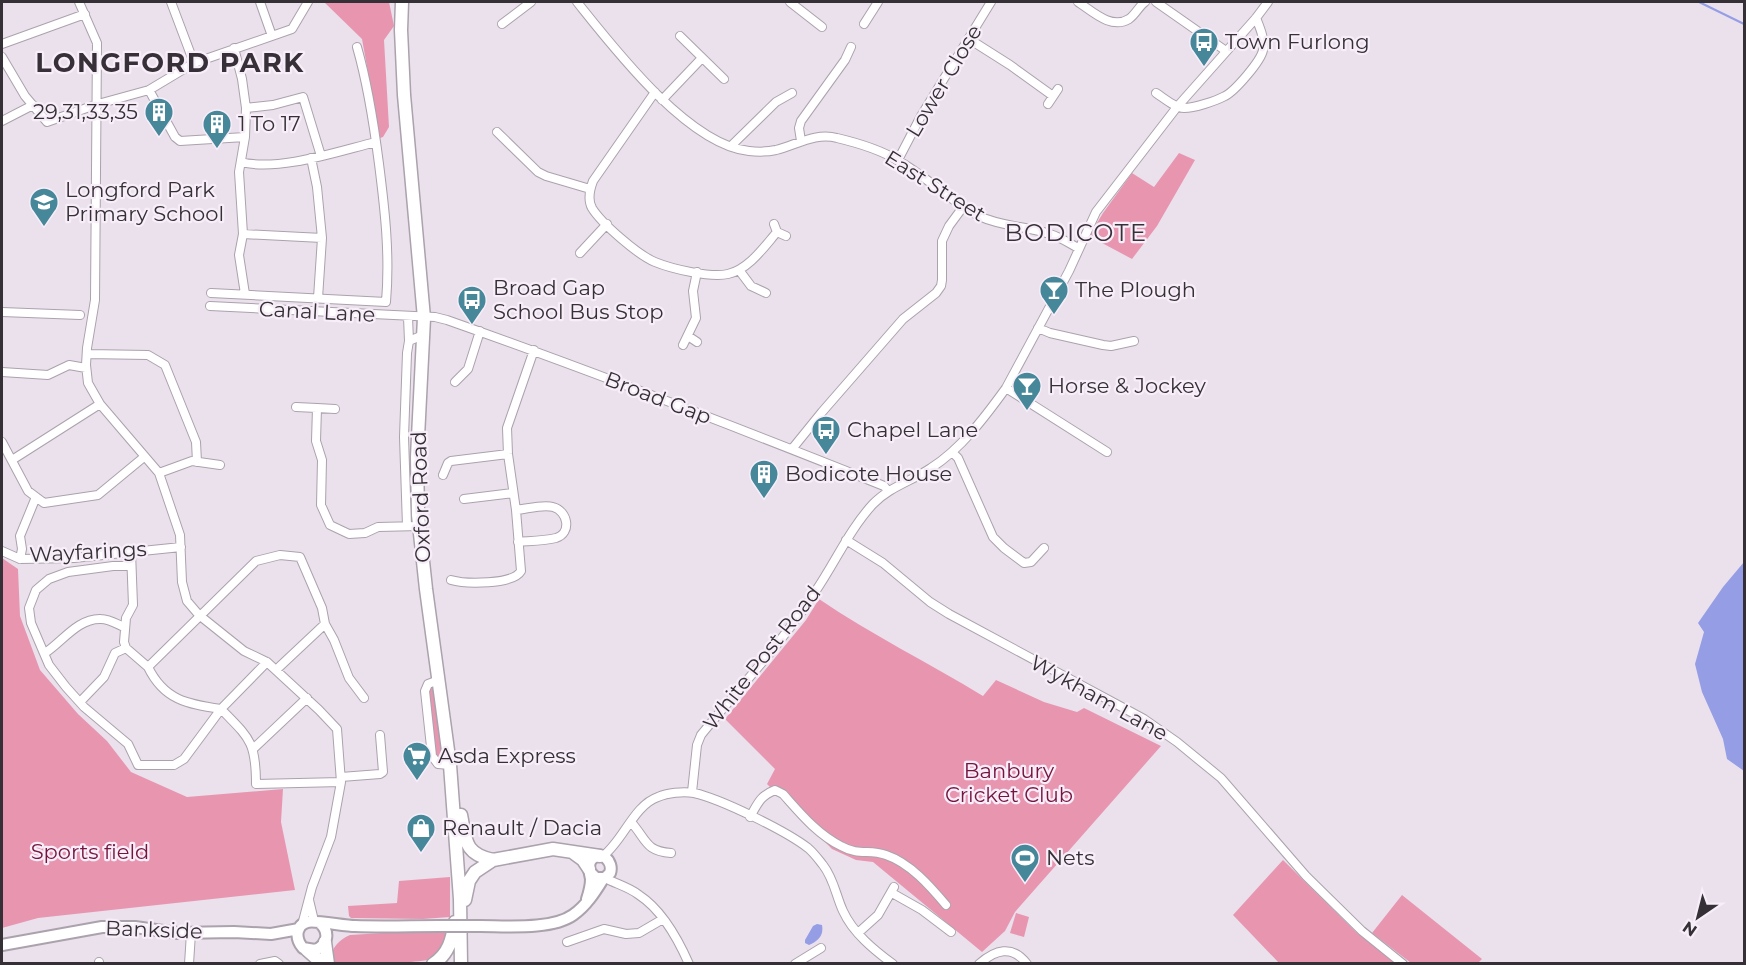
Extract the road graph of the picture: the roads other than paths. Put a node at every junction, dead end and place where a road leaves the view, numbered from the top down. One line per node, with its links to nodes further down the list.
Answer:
1 (80, 2): 16 (street)
2 (171, 2): 32 (street)
3 (260, 2): 22 (street)
4 (308, 2): 22 (street)
5 (394, 2): 21 (main road, Oxford Road)
6 (402, 2): 21 (main road, Oxford Road)
7 (531, 2): 18 (street)
8 (577, 2): 36 (street, East Street)
9 (790, 2): 20 (street)
10 (878, 2): 19 (street)
11 (991, 2): 24 (street, Lower Close)
12 (1078, 2): 13 (street)
13 (1145, 2)
14 (1156, 2): 29 (street)
15 (1268, 2): 17 (street, White Post Road)
16 (85, 14): 25 (street); 41 (street)
17 (1256, 18): 29 (street, White Post Road); 44 (street)
18 (502, 24)
19 (864, 24)
20 (822, 27)
21 (401, 30): 74 (main road, Oxford Road)
22 (272, 36): 28 (street)
23 (680, 36): 31 (street)
24 (969, 39): 39 (street); 54 (street, Lower Close)
25 (2, 44)
26 (851, 46): 49 (street)
27 (357, 47): 50 (street)
28 (234, 48): 32 (street); 45 (street)
29 (1226, 51): 44 (street, White Post Road)
30 (2, 57): 43 (street)
31 (702, 58): 33 (street); 40 (street)
32 (194, 63): 35 (street)
33 (724, 79)
34 (1058, 89): 39 (street)
35 (149, 90): 41 (street); 48 (street)
36 (655, 92): 40 (street, East Street); 56 (street)
37 (792, 93): 51 (street)
38 (1156, 93): 44 (street)
39 (1053, 96): 42 (street)
40 (662, 100): 51 (street, East Street)
41 (98, 104): 43 (street); 84 (street)
42 (1048, 104)
43 (33, 105): 46 (street)
44 (1177, 107): 62 (street, White Post Road)
45 (246, 108): 48 (street); 52 (street)
46 (2, 121)
47 (497, 132): 56 (street)
48 (245, 137): 55 (street)
49 (801, 141): 51 (street, East Street); 54 (street, East Street)
50 (376, 142): 52 (street); 69 (street)
51 (731, 146)
52 (321, 156): 53 (street)
53 (311, 158): 55 (street); 61 (street)
54 (898, 160): 57 (street, East Street)
55 (241, 162): 59 (street)
56 (590, 189): 58 (street)
57 (963, 207): 62 (street, East Street); 94 (street)
58 (607, 224): 63 (street); 65 (street)
59 (243, 234): 61 (street); 68 (street)
60 (786, 236): 64 (street)
61 (322, 238): 69 (street)
62 (1078, 248): 75 (street, White Post Road)
63 (580, 253)
64 (739, 270): 65 (street); 67 (street)
65 (697, 272): 78 (street)
66 (211, 293): 68 (street)
67 (766, 293)
68 (245, 294): 69 (street)
69 (318, 298)
70 (210, 306): 73 (street, Canal Lane)
71 (2, 312): 72 (street)
72 (80, 315)
73 (408, 317): 74 (street, Canal Lane); 79 (street)
74 (424, 318): 76 (street, Broad Gap); 77 (main road, Oxford Road)
75 (1038, 328): 80 (street); 88 (street, White Post Road)
76 (480, 331): 83 (street, Broad Gap); 87 (street)
77 (423, 335): 79 (street); 110 (main road, Oxford Road)
78 (688, 336): 81 (street); 82 (street)
79 (409, 341): 109 (street)
80 (1134, 341)
81 (697, 342)
82 (683, 345)
83 (534, 350): 94 (street, Broad Gap); 97 (street)
84 (87, 354): 85 (street); 100 (street)
85 (86, 368): 86 (street); 89 (street)
86 (2, 372)
87 (455, 382)
88 (1006, 388): 95 (street, White Post Road); 96 (street)
89 (100, 404): 98 (street); 99 (street)
90 (296, 407): 91 (street)
91 (317, 408): 92 (street); 109 (street)
92 (334, 409)
93 (2, 442): 99 (street)
94 (792, 449): 104 (street, Broad Gap)
95 (952, 452): 104 (street, White Post Road); 114 (street)
96 (1107, 452)
97 (508, 454): 103 (street); 105 (street)
98 (144, 457): 102 (street); 106 (street)
99 (12, 460): 106 (street)
100 (197, 462): 101 (street); 102 (street)
101 (220, 465)
102 (159, 473): 113 (street)
103 (443, 475)
104 (888, 491): 111 (street, White Post Road)
105 (513, 493): 107 (street); 108 (street)
106 (36, 497): 117 (street, Wayfarings)
107 (464, 499)
108 (516, 510): 112 (street); 112 (street)
109 (407, 526): 110 (street)
110 (420, 526): 135 (main road, Oxford Road)
111 (846, 540): 136 (street, White Post Road); 179 (street, Wykham Lane)
112 (518, 542): 119 (street)
113 (181, 548): 116 (street, Wayfarings); 120 (street)
114 (1044, 548)
115 (2, 551): 117 (street)
116 (131, 552): 117 (street, Wayfarings); 118 (street)
117 (20, 559)
118 (131, 566): 122 (street); 124 (street)
119 (451, 580)
120 (200, 615): 121 (street); 125 (street); 126 (street)
121 (325, 624): 127 (street); 129 (street)
122 (124, 627): 123 (street); 124 (street)
123 (126, 648): 126 (street); 130 (street)
124 (45, 653): 130 (street)
125 (267, 662): 127 (street); 131 (street)
126 (148, 667): 131 (street)
127 (276, 670): 128 (street)
128 (307, 698): 133 (street); 134 (street)
129 (364, 698)
130 (80, 702): 131 (street)
131 (221, 709): 133 (street)
132 (380, 735): 134 (street)
133 (254, 748): 134 (street)
134 (341, 779): 148 (street)
135 (452, 785): 143 (main road); 149 (main road, Oxford Road)
136 (692, 792): 137 (street); 138 (street)
137 (750, 817): 151 (street); 159 (street)
138 (630, 822): 139 (street); 141 (street)
139 (618, 842): 142 (street); 144 (street)
140 (571, 851): 142 (main road); 143 (main road); 145 (main road)
141 (671, 853)
142 (601, 856): 144 (street); 145 (street)
143 (493, 860): 153 (main road)
144 (611, 865): 146 (street); 147 (street)
145 (589, 870): 146 (street); 150 (street)
146 (604, 878): 147 (street); 150 (street)
147 (629, 889): 152 (street)
148 (309, 899): 154 (street); 156 (street)
149 (460, 899): 153 (main road, Oxford Road); 172 (main road)
150 (584, 904): 155 (street, bridge)
151 (946, 904)
152 (663, 920): 162 (street); 174 (street)
153 (460, 921): 173 (main road, Oxford Road)
154 (317, 922): 155 (street); 156 (street); 161 (street)
155 (355, 926): 161 (street)
156 (301, 927): 160 (street, Bankside); 164 (street)
157 (951, 932): 159 (street)
158 (192, 933): 160 (street, Bankside); 163 (street, Bankside); 167 (street)
159 (858, 933): 176 (street)
160 (271, 934): 164 (street, Bankside)
161 (326, 940): 164 (street); 171 (main road)
162 (567, 942)
163 (2, 945)
164 (303, 947): 170 (main road)
165 (821, 948): 166 (street)
166 (807, 960): 175 (street)
167 (189, 963)
168 (261, 963): 169 (street)
169 (279, 963)
170 (323, 963)
171 (328, 963)
172 (433, 963)
173 (461, 963)
174 (689, 963)
175 (795, 963)
176 (893, 963)
177 (979, 963): 178 (street)
178 (1027, 963)
179 (1403, 963)

